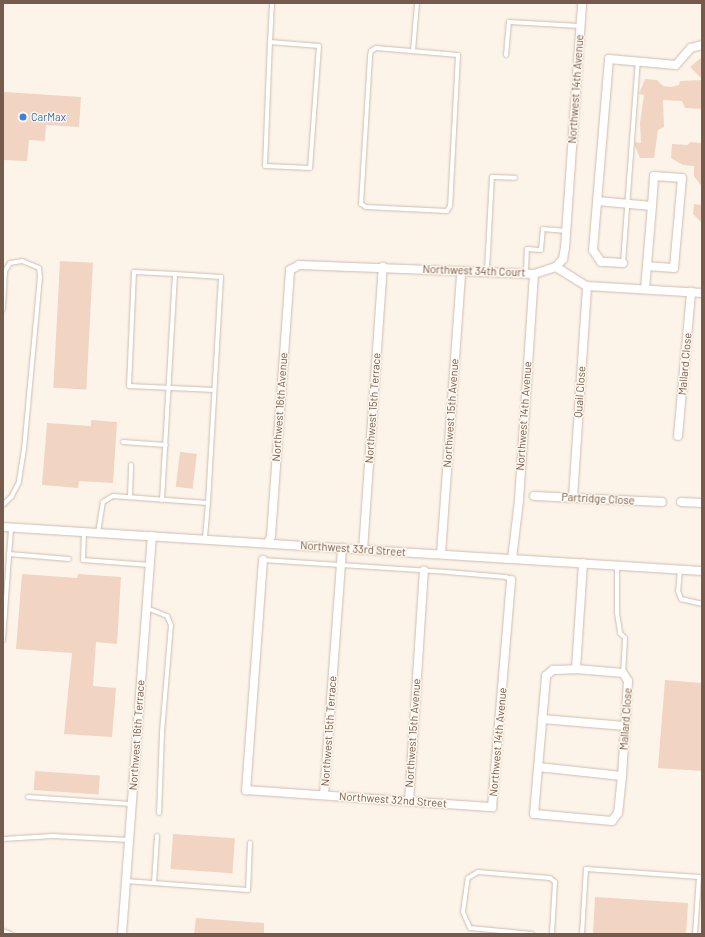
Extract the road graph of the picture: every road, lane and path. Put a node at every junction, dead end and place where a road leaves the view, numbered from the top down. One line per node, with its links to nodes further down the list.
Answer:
1 (272, 3): 5 (lane)
2 (417, 3): 7 (lane)
3 (582, 3): 4 (street, Northwest 14th Avenue)
4 (580, 26): 8 (lane); 14 (street, Northwest 14th Avenue)
5 (270, 42): 5 (lane)
6 (702, 45): 9 (street)
7 (414, 51): 7 (lane)
8 (506, 55)
9 (638, 61): 11 (street); 12 (lane)
10 (515, 178): 20 (lane)
11 (597, 201): 12 (street); 15 (street)
12 (627, 204): 13 (street); 15 (lane)
13 (652, 206): 16 (street); 16 (street)
14 (566, 231): 18 (street, Northwest 14th Avenue); 22 (lane)
15 (622, 263)
16 (646, 266): 25 (street)
17 (382, 267): 19 (street, Northwest 34th Court); 21 (street, Northwest 34th Court); 51 (street, Northwest 15th Terrace)
18 (556, 267): 22 (street, Northwest 34th Court); 24 (street)
19 (290, 270): 49 (street, Northwest 16th Avenue)
20 (487, 271): 21 (street, Northwest 34th Court); 22 (street, Northwest 34th Court)
21 (461, 272): 53 (street, Northwest 15th Avenue)
22 (530, 273): 55 (street, Northwest 14th Avenue)
23 (175, 274): 29 (lane); 29 (lane); 30 (lane)
24 (587, 286): 25 (street); 37 (street, Quail Close)
25 (645, 289): 26 (street)
26 (691, 292): 27 (street); 31 (street, Mallard Close)
27 (702, 293)
28 (3, 309): 43 (lane)
29 (170, 388): 30 (lane); 33 (lane)
30 (214, 390): 41 (lane)
31 (678, 436)
32 (123, 442): 33 (lane)
33 (166, 445): 38 (lane)
34 (131, 465): 36 (lane)
35 (534, 496): 37 (street, Partridge Close)
36 (130, 497): 38 (lane); 46 (lane)
37 (574, 498): 39 (street, Partridge Close)
38 (162, 500): 41 (lane)
39 (662, 502)
40 (681, 502): 42 (street)
41 (208, 503): 48 (lane)
42 (702, 503)
43 (3, 504)
44 (7, 527): 45 (street, Northwest 33rd Street); 52 (lane)
45 (84, 532): 46 (street, Northwest 33rd Street); 59 (lane)
46 (98, 533): 47 (street, Northwest 33rd Street)
47 (152, 536): 48 (street, Northwest 33rd Street); 59 (street, Northwest 16th Terrace)
48 (206, 539): 49 (street, Northwest 33rd Street)
49 (268, 543): 50 (street, Northwest 33rd Street)
50 (342, 548): 51 (street, Northwest 33rd Street); 58 (street, Northwest 15th Terrace)
51 (363, 550): 53 (street, Northwest 33rd Street)
52 (9, 554): 54 (lane); 67 (lane)
53 (441, 554): 55 (street, Northwest 33rd Street)
54 (69, 559)
55 (512, 559): 57 (street, Northwest 33rd Street)
56 (263, 560): 58 (lane); 74 (street, Northwest 32nd Street)
57 (582, 563): 60 (street, Northwest 33rd Street); 68 (street)
58 (341, 564): 61 (lane); 74 (street, Northwest 15th Terrace)
59 (150, 565): 66 (street, Northwest 16th Terrace)
60 (617, 566): 62 (street, Northwest 33rd Street); 69 (lane)
61 (424, 570): 64 (lane); 76 (street, Northwest 15th Avenue)
62 (680, 570): 63 (street, Northwest 33rd Street); 65 (lane)
63 (702, 571)
64 (511, 580): 78 (street, Northwest 14th Avenue)
65 (702, 604)
66 (147, 608): 77 (street, Northwest 16th Terrace); 79 (lane)
67 (3, 640)
68 (576, 669): 69 (street, Mallard Close); 70 (street, Mallard Close)
69 (623, 673): 71 (street, Mallard Close)
70 (542, 719): 71 (street); 72 (street, Mallard Close)
71 (625, 726): 73 (street, Mallard Close)
72 (538, 767): 73 (street); 73 (street, Mallard Close)
73 (622, 776)
74 (324, 795): 76 (street, Northwest 32nd Street)
75 (28, 797): 77 (lane)
76 (409, 801): 78 (street, Northwest 32nd Street)
77 (131, 804): 82 (street, Northwest 16th Terrace)
78 (492, 807)
79 (159, 813)
80 (157, 836): 85 (lane)
81 (3, 839): 82 (lane)
82 (129, 840): 84 (street, Northwest 16th Terrace)
83 (250, 843): 85 (lane)
84 (126, 881): 85 (lane); 88 (street, Northwest 16th Terrace)
85 (154, 883)
86 (3, 931): 87 (lane)
87 (11, 934)
88 (122, 934)
89 (532, 934): 90 (lane)
90 (552, 934)
91 (582, 934): 92 (lane)
92 (695, 934)

